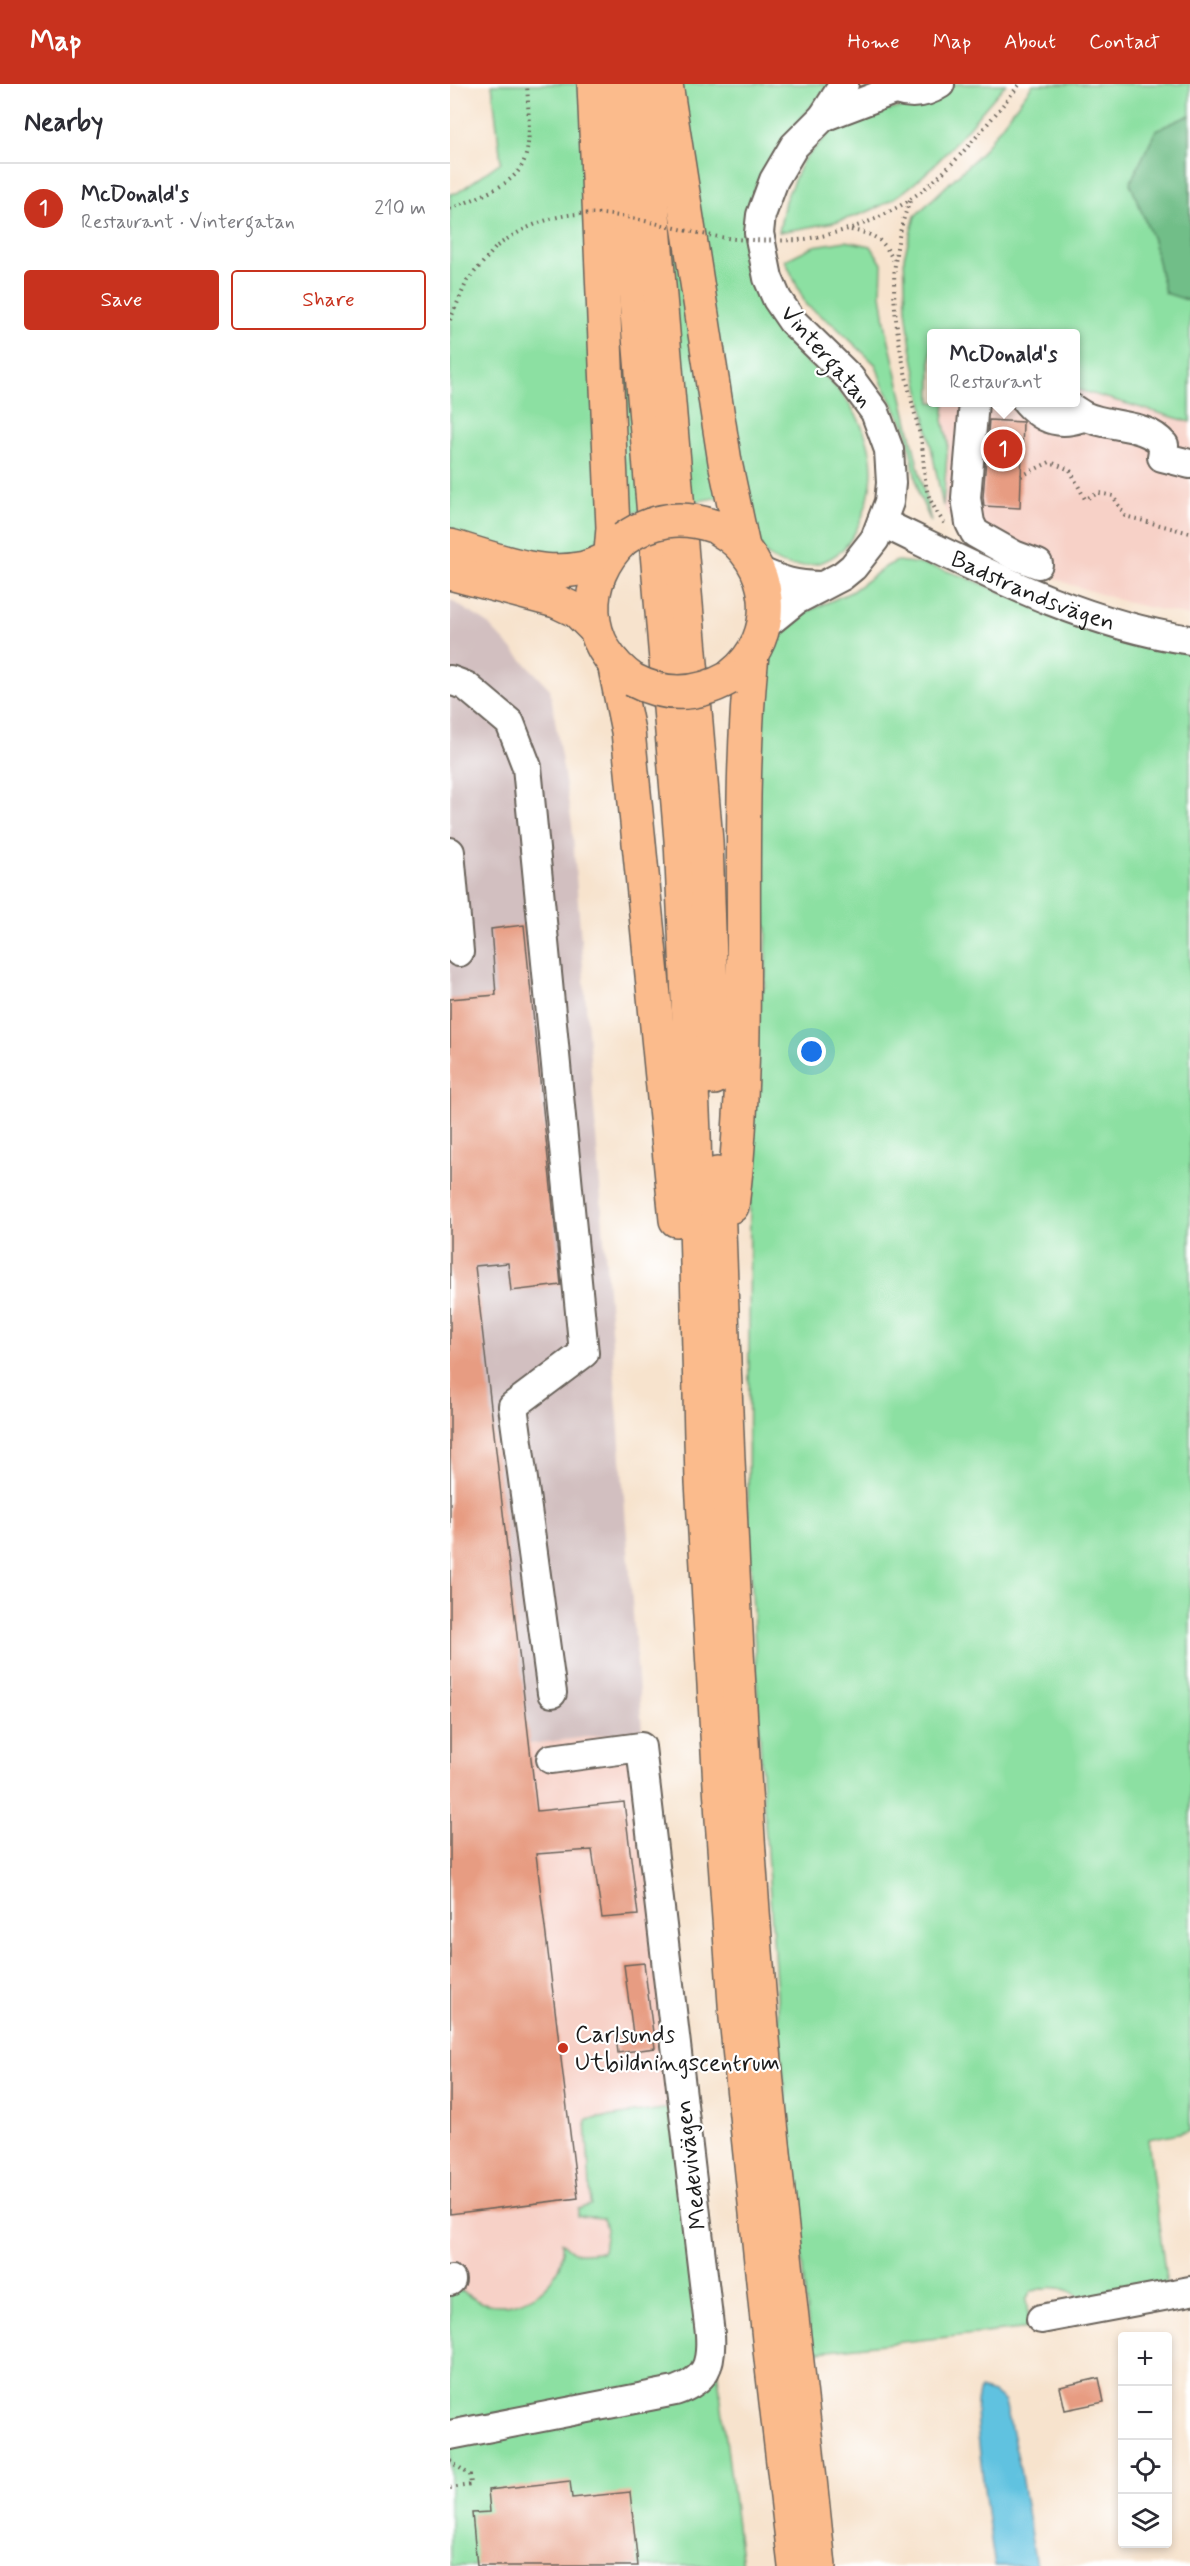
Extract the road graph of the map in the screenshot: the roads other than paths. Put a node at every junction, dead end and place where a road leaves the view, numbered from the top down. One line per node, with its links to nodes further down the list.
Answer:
1 (594, 84): 16 (main road)
2 (618, 84): 29 (main road)
3 (642, 84): 28 (main road)
4 (666, 84): 17 (main road)
5 (844, 84): 8 (street, Vintergatan)
6 (940, 84): 7 (street)
7 (890, 87): 8 (street, Vintergatan)
8 (823, 117): 14 (street, Vintergatan)
9 (974, 407): 18 (street)
10 (1031, 407): 12 (street)
11 (1071, 407): 12 (street)
12 (1085, 416): 13 (street)
13 (1190, 464)
14 (883, 524): 20 (street, Vintergatan); 23 (street, Badstrandsvägen)
15 (450, 546): 16 (main road)
16 (614, 550): 17 (main road, bridge); 21 (main road)
17 (751, 559): 20 (street); 22 (main road)
18 (1038, 564)
19 (450, 573): 21 (main road)
20 (821, 586): 22 (street, Vintergatan)
21 (595, 629): 24 (main road)
22 (758, 640): 24 (main road, bridge); 28 (main road)
23 (1190, 640)
24 (623, 671): 29 (main road)
25 (450, 680): 30 (street)
26 (450, 852): 27 (street)
27 (459, 952)
28 (721, 1293): 36 (main road)
29 (702, 1482): 35 (main road)
30 (552, 1693)
31 (551, 1759): 34 (street, Medevivägen)
32 (1190, 2291): 33 (street)
33 (1041, 2319)
34 (450, 2435)
35 (795, 2566)
36 (819, 2566)

